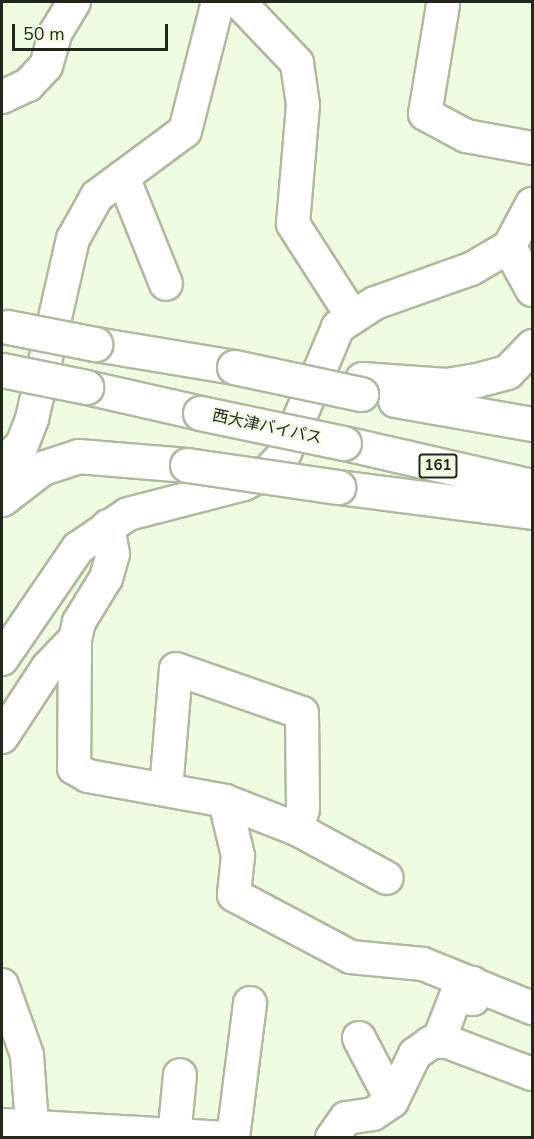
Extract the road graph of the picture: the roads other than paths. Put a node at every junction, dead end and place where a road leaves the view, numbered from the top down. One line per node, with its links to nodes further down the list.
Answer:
1 (74, 2): 5 (street)
2 (218, 2): 7 (street)
3 (239, 2): 12 (street)
4 (443, 5): 6 (street)
5 (2, 97)
6 (532, 148)
7 (123, 177): 10 (street); 18 (street)
8 (532, 204): 9 (street)
9 (521, 252): 11 (highway); 12 (street)
10 (166, 284)
11 (532, 289)
12 (352, 316): 22 (street)
13 (5, 326): 16 (highway, bridge)
14 (532, 346): 16 (highway)
15 (2, 370): 19 (highway, 西大津バイパス / 161, bridge)
16 (361, 386): 17 (highway)
17 (532, 423)
18 (2, 465)
19 (532, 486)
20 (2, 500): 21 (highway, bridge)
21 (532, 512)
22 (108, 526): 23 (street); 24 (street)
23 (75, 639): 25 (street); 26 (street)
24 (2, 659)
25 (2, 737)
26 (166, 790): 27 (street); 28 (street)
27 (225, 801): 28 (street); 30 (street)
28 (297, 829): 29 (street)
29 (387, 878)
30 (473, 983): 33 (street); 35 (street)
31 (2, 988): 40 (street)
32 (250, 1003): 42 (street)
33 (532, 1008)
34 (359, 1038): 38 (street)
35 (438, 1042): 36 (street); 38 (street)
36 (532, 1074)
37 (180, 1075): 41 (street)
38 (392, 1101): 43 (street)
39 (2, 1125): 40 (street)
40 (33, 1132): 41 (street)
41 (174, 1135): 42 (street)
42 (232, 1137)
43 (332, 1137)

